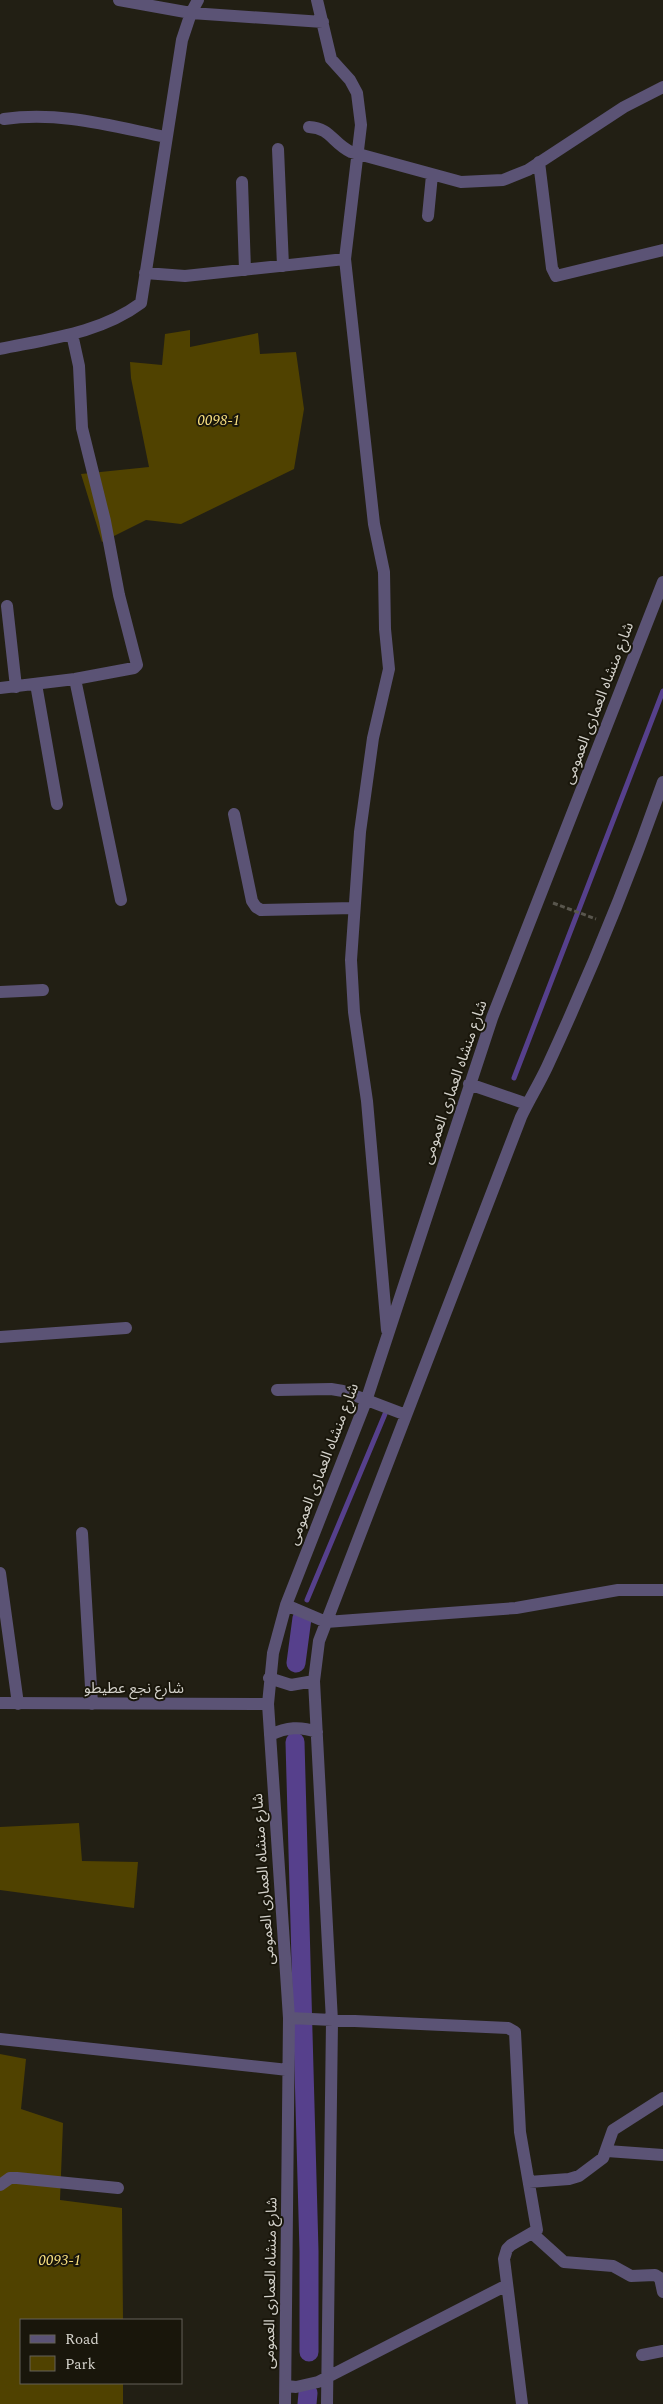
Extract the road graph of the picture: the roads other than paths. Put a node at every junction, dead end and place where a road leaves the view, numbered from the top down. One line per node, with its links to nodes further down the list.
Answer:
1 (119, 0): 4 (street)
2 (198, 0): 4 (street)
3 (317, 0): 5 (street)
4 (191, 13): 5 (street); 9 (street)
5 (323, 22): 11 (street)
6 (663, 87): 12 (street)
7 (4, 119): 9 (street)
8 (309, 127): 11 (street)
9 (166, 137): 20 (street)
10 (278, 150): 18 (street)
11 (358, 153): 13 (street); 17 (street)
12 (538, 162): 13 (street); 16 (street)
13 (432, 175): 15 (street)
14 (242, 182): 19 (street)
15 (428, 216)
16 (663, 250)
17 (345, 259): 18 (street); 33 (street)
18 (283, 266): 19 (street)
19 (245, 270): 20 (street)
20 (145, 273): 21 (street)
21 (72, 334): 22 (street); 25 (street)
22 (0, 349)
23 (663, 582): 36 (street, شارع منشاه العمارى العمومى)
24 (6, 606): 27 (street)
25 (74, 679): 26 (street); 32 (street)
26 (36, 684): 27 (street); 30 (street)
27 (16, 686): 28 (street)
28 (0, 688)
29 (663, 782): 37 (street)
30 (57, 804)
31 (234, 814): 33 (street)
32 (121, 900)
33 (354, 908): 40 (street)
34 (43, 990): 35 (street)
35 (0, 992)
36 (469, 1084): 37 (street); 40 (street, شارع منشاه العمارى العمومى)
37 (527, 1104): 43 (street)
38 (126, 1328): 39 (street)
39 (0, 1337)
40 (387, 1337): 42 (street, شارع منشاه العمارى العمومى)
41 (277, 1390): 42 (street)
42 (366, 1401): 43 (street); 47 (street, شارع منشاه العمارى العمومى)
43 (406, 1415): 48 (street)
44 (82, 1533): 53 (street)
45 (0, 1573): 52 (street)
46 (663, 1590): 48 (street)
47 (286, 1605): 48 (street); 49 (street, شارع منشاه العمارى العمومى)
48 (326, 1622): 50 (street)
49 (269, 1678): 50 (street); 54 (street, شارع منشاه العمارى العمومى)
50 (314, 1681): 55 (street)
51 (0, 1703): 52 (street, شارع نجع عطيطو)
52 (18, 1704): 53 (street, شارع نجع عطيطو)
53 (92, 1704): 54 (street, شارع نجع عطيطو)
54 (268, 1704): 56 (street, شارع منشاه العمارى العمومى)
55 (317, 1732): 56 (street); 58 (street)
56 (270, 1735): 57 (street, شارع منشاه العمارى العمومى)
57 (289, 2018): 58 (street); 60 (street, شارع منشاه العمارى العمومى)
58 (332, 2021): 64 (street); 72 (street)
59 (0, 2039): 60 (street)
60 (288, 2070): 73 (street, شارع منشاه العمارى العمومى)
61 (663, 2098): 62 (street)
62 (606, 2151): 63 (street); 64 (street)
63 (663, 2155)
64 (529, 2182): 67 (street)
65 (0, 2185): 66 (street)
66 (118, 2188)
67 (533, 2234): 68 (street); 69 (street)
68 (507, 2285): 72 (street); 76 (street)
69 (663, 2292)
70 (663, 2351): 71 (street)
71 (642, 2355)
72 (328, 2378): 73 (street); 75 (street)
73 (286, 2386): 74 (street, شارع منشاه العمارى العمومى)
74 (285, 2404)
75 (327, 2404)
76 (522, 2404)

